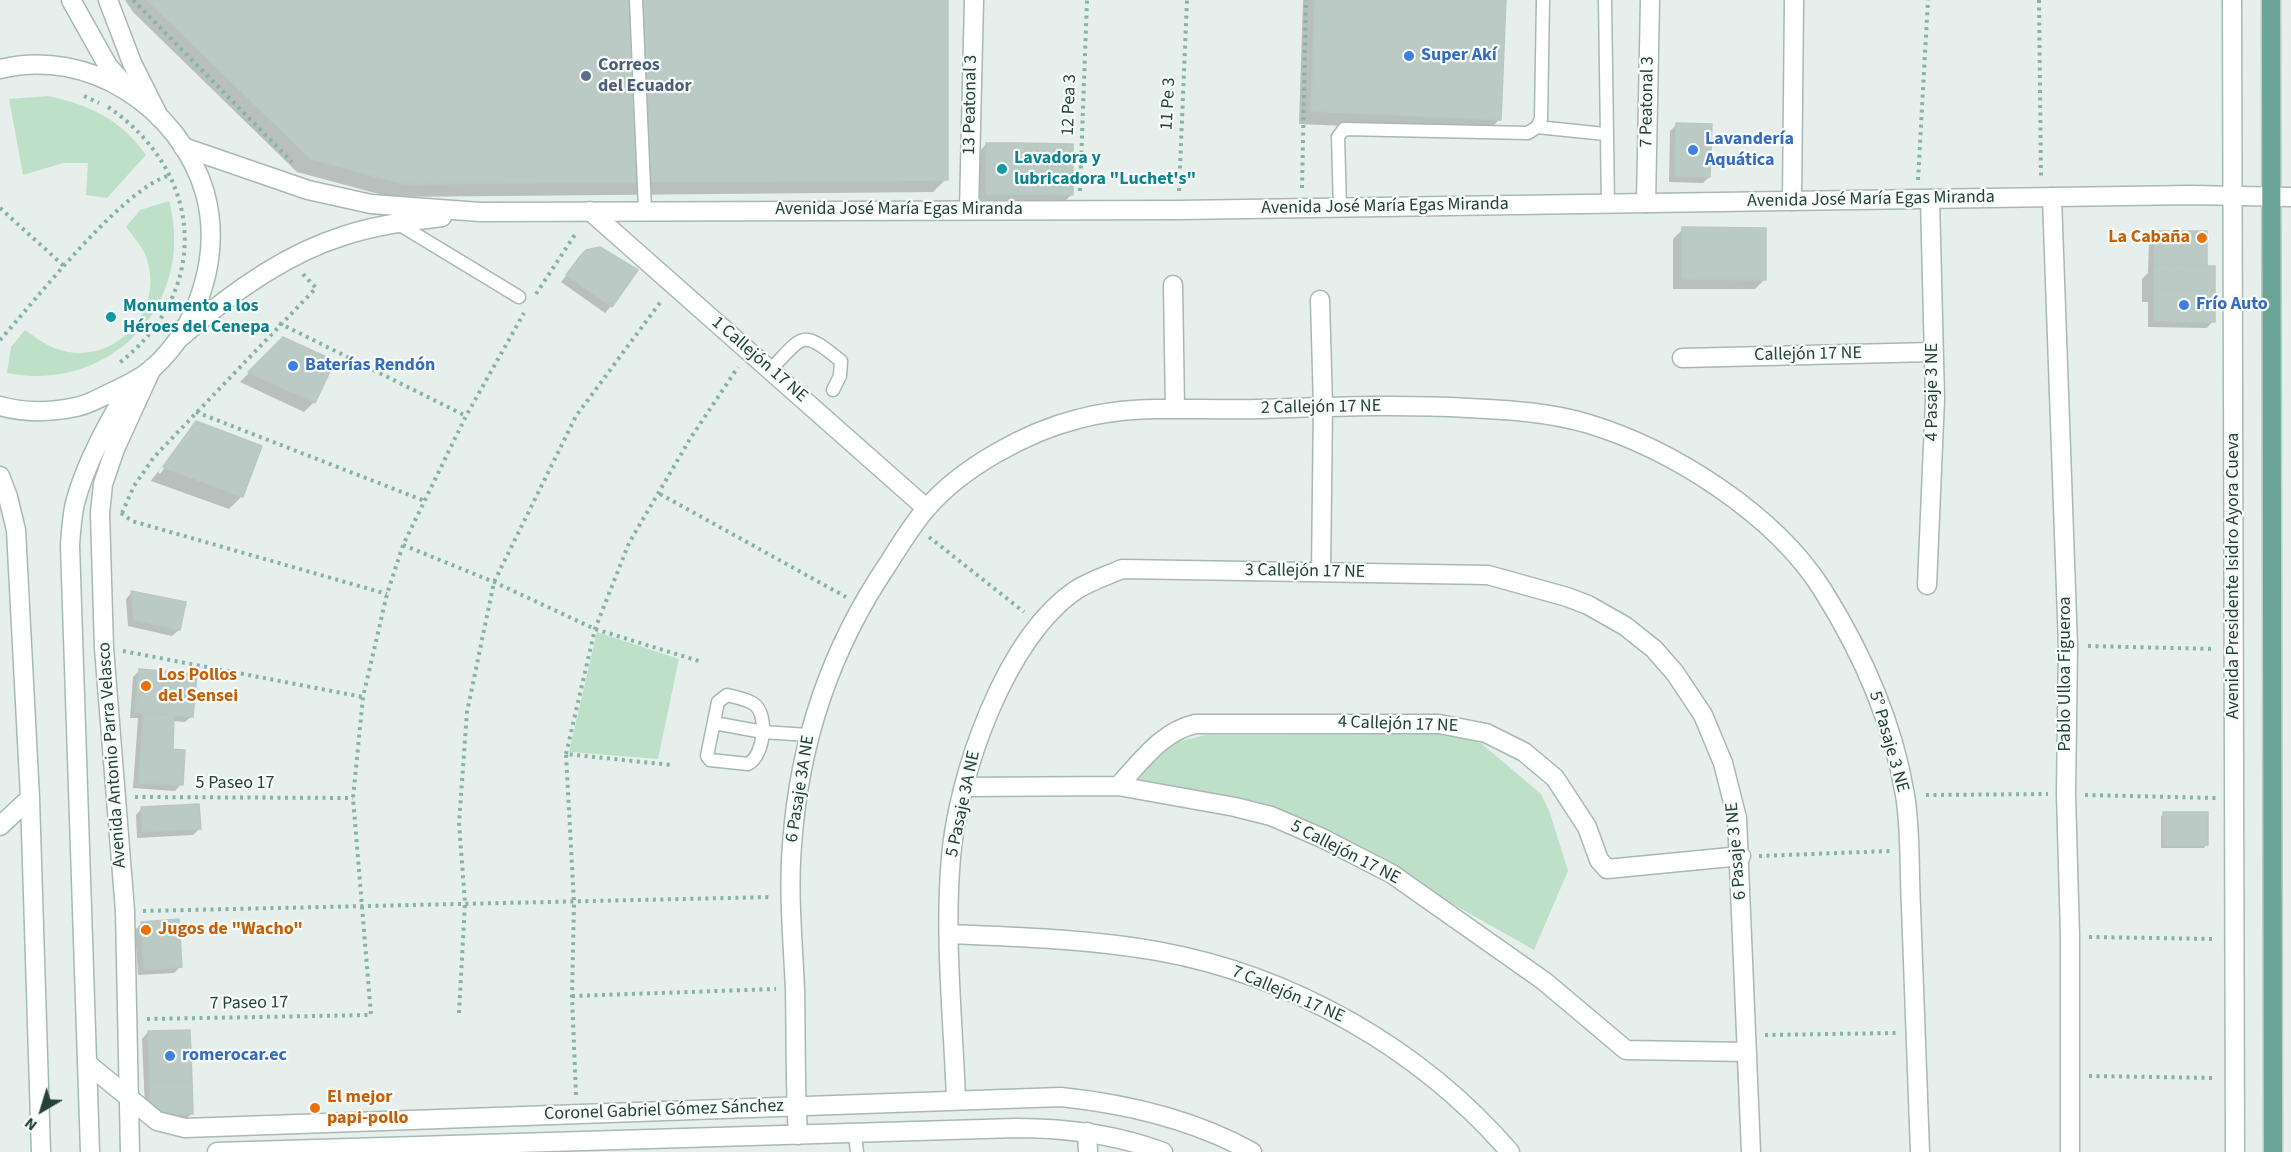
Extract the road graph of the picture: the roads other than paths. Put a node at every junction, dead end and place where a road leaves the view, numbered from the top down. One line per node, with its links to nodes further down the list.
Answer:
1 (71, 0): 12 (street)
2 (108, 0): 13 (street)
3 (636, 0): 26 (lane)
4 (974, 0): 27 (street, 13 Peatonal 3)
5 (1543, 0): 14 (lane)
6 (1605, 0): 15 (lane)
7 (1650, 0): 23 (street, 7 Peatonal 3)
8 (1794, 0): 22 (street)
9 (2232, 0): 17 (street, Avenida Presidente Isidro Ayora Cueva)
10 (2271, 0): 18 (main road)
11 (0, 69): 12 (street)
12 (130, 91): 13 (street)
13 (160, 118): 16 (street)
14 (1537, 127): 15 (lane); 25 (lane)
15 (1605, 134): 24 (lane)
16 (183, 147): 28 (street, Avenida José María Egas Miranda); 34 (street)
17 (2234, 195): 18 (street, Avenida José María Egas Miranda); 19 (street, Avenida José María Egas Miranda); 80 (street, Avenida Presidente Isidro Ayora Cueva)
18 (2272, 196): 20 (street, Avenida José María Egas Miranda); 81 (main road)
19 (2047, 197): 21 (street, Avenida José María Egas Miranda); 79 (street, Pablo Ulloa Figueroa)
20 (2291, 197)
21 (1924, 199): 22 (street, Avenida José María Egas Miranda); 35 (street, 4 Pasaje 3 NE)
22 (1792, 201): 23 (street, Avenida José María Egas Miranda)
23 (1646, 203): 24 (street, Avenida José María Egas Miranda)
24 (1608, 204): 25 (street, Avenida José María Egas Miranda)
25 (1340, 207): 27 (street, Avenida José María Egas Miranda)
26 (645, 210): 27 (street, Avenida José María Egas Miranda); 29 (street, Avenida José María Egas Miranda)
27 (969, 210)
28 (480, 212): 29 (street, Avenida José María Egas Miranda); 30 (street, Avenida José María Egas Miranda)
29 (590, 212): 38 (street, 1 Callejón 17 NE)
30 (397, 223): 33 (lane); 34 (street, Avenida José María Egas Miranda)
31 (1173, 285): 43 (street)
32 (1320, 300): 42 (street)
33 (524, 302)
34 (178, 340): 37 (street)
35 (1933, 352): 36 (street, Callejón 17 NE); 51 (street, 4 Pasaje 3 NE)
36 (1682, 358)
37 (152, 368): 39 (street); 64 (street, Avenida Antonio Parra Velasco)
38 (771, 369): 40 (lane); 47 (street, 1 Callejón 17 NE)
39 (132, 382): 41 (street); 62 (street, Avenida Antonio Parra Velasco)
40 (833, 390)
41 (0, 406)
42 (1323, 406): 43 (street, 2 Callejón 17 NE); 44 (street, 2 Callejón 17 NE); 49 (street)
43 (1175, 409): 45 (street, 2 Callejón 17 NE)
44 (1632, 440): 78 (street, 5° Pasaje 3 NE)
45 (1013, 445): 47 (street, 6 Pasaje 3A NE)
46 (0, 476): 57 (street)
47 (926, 508): 54 (street, 6 Pasaje 3A NE)
48 (1122, 569): 49 (street, 3 Callejón 17 NE); 56 (street, 5 Pasaje 3A NE)
49 (1321, 572): 50 (street, 3 Callejón 17 NE)
50 (1488, 574): 59 (street, 6 Pasaje 3 NE)
51 (1927, 585)
52 (714, 723): 53 (lane); 53 (lane); 53 (lane)
53 (763, 732): 54 (lane)
54 (808, 735): 65 (street, 6 Pasaje 3A NE)
55 (1118, 786): 56 (street, 5 Callejón 17 NE); 59 (street, 4 Callejón 17 NE); 61 (street, 5 Callejón 17 NE)
56 (964, 787): 60 (street, 5 Pasaje 3A NE)
57 (30, 798): 58 (street); 69 (street)
58 (0, 826)
59 (1741, 856): 61 (street, 6 Pasaje 3 NE)
60 (949, 934): 63 (street, 5 Pasaje 3A NE); 76 (street, 7 Callejón 17 NE)
61 (1747, 1044): 77 (street, 6 Pasaje 3 NE)
62 (88, 1064): 64 (street, Coronel Gabriel Gómez Sánchez); 70 (street, Avenida Antonio Parra Velasco)
63 (956, 1099): 65 (street, Coronel Gabriel Gómez Sánchez); 75 (street, Coronel Gabriel Gómez Sánchez)
64 (130, 1102): 65 (street, Coronel Gabriel Gómez Sánchez); 71 (street, Avenida Antonio Parra Velasco)
65 (796, 1106): 67 (street, 6 Pasaje 3A NE)
66 (1087, 1132): 68 (street, Coronel Gabriel Gómez Sánchez); 73 (street); 74 (street, Coronel Gabriel Gómez Sánchez)
67 (798, 1135): 68 (street, Coronel Gabriel Gómez Sánchez); 72 (street, Coronel Gabriel Gómez Sánchez)
68 (856, 1143)
69 (41, 1152)
70 (90, 1152)
71 (130, 1152)
72 (217, 1152)
73 (1088, 1152)
74 (1163, 1152)
75 (1252, 1152)
76 (1510, 1152)
77 (1750, 1152)
78 (1920, 1152)
79 (2070, 1152)
80 (2235, 1152)
81 (2273, 1152)

